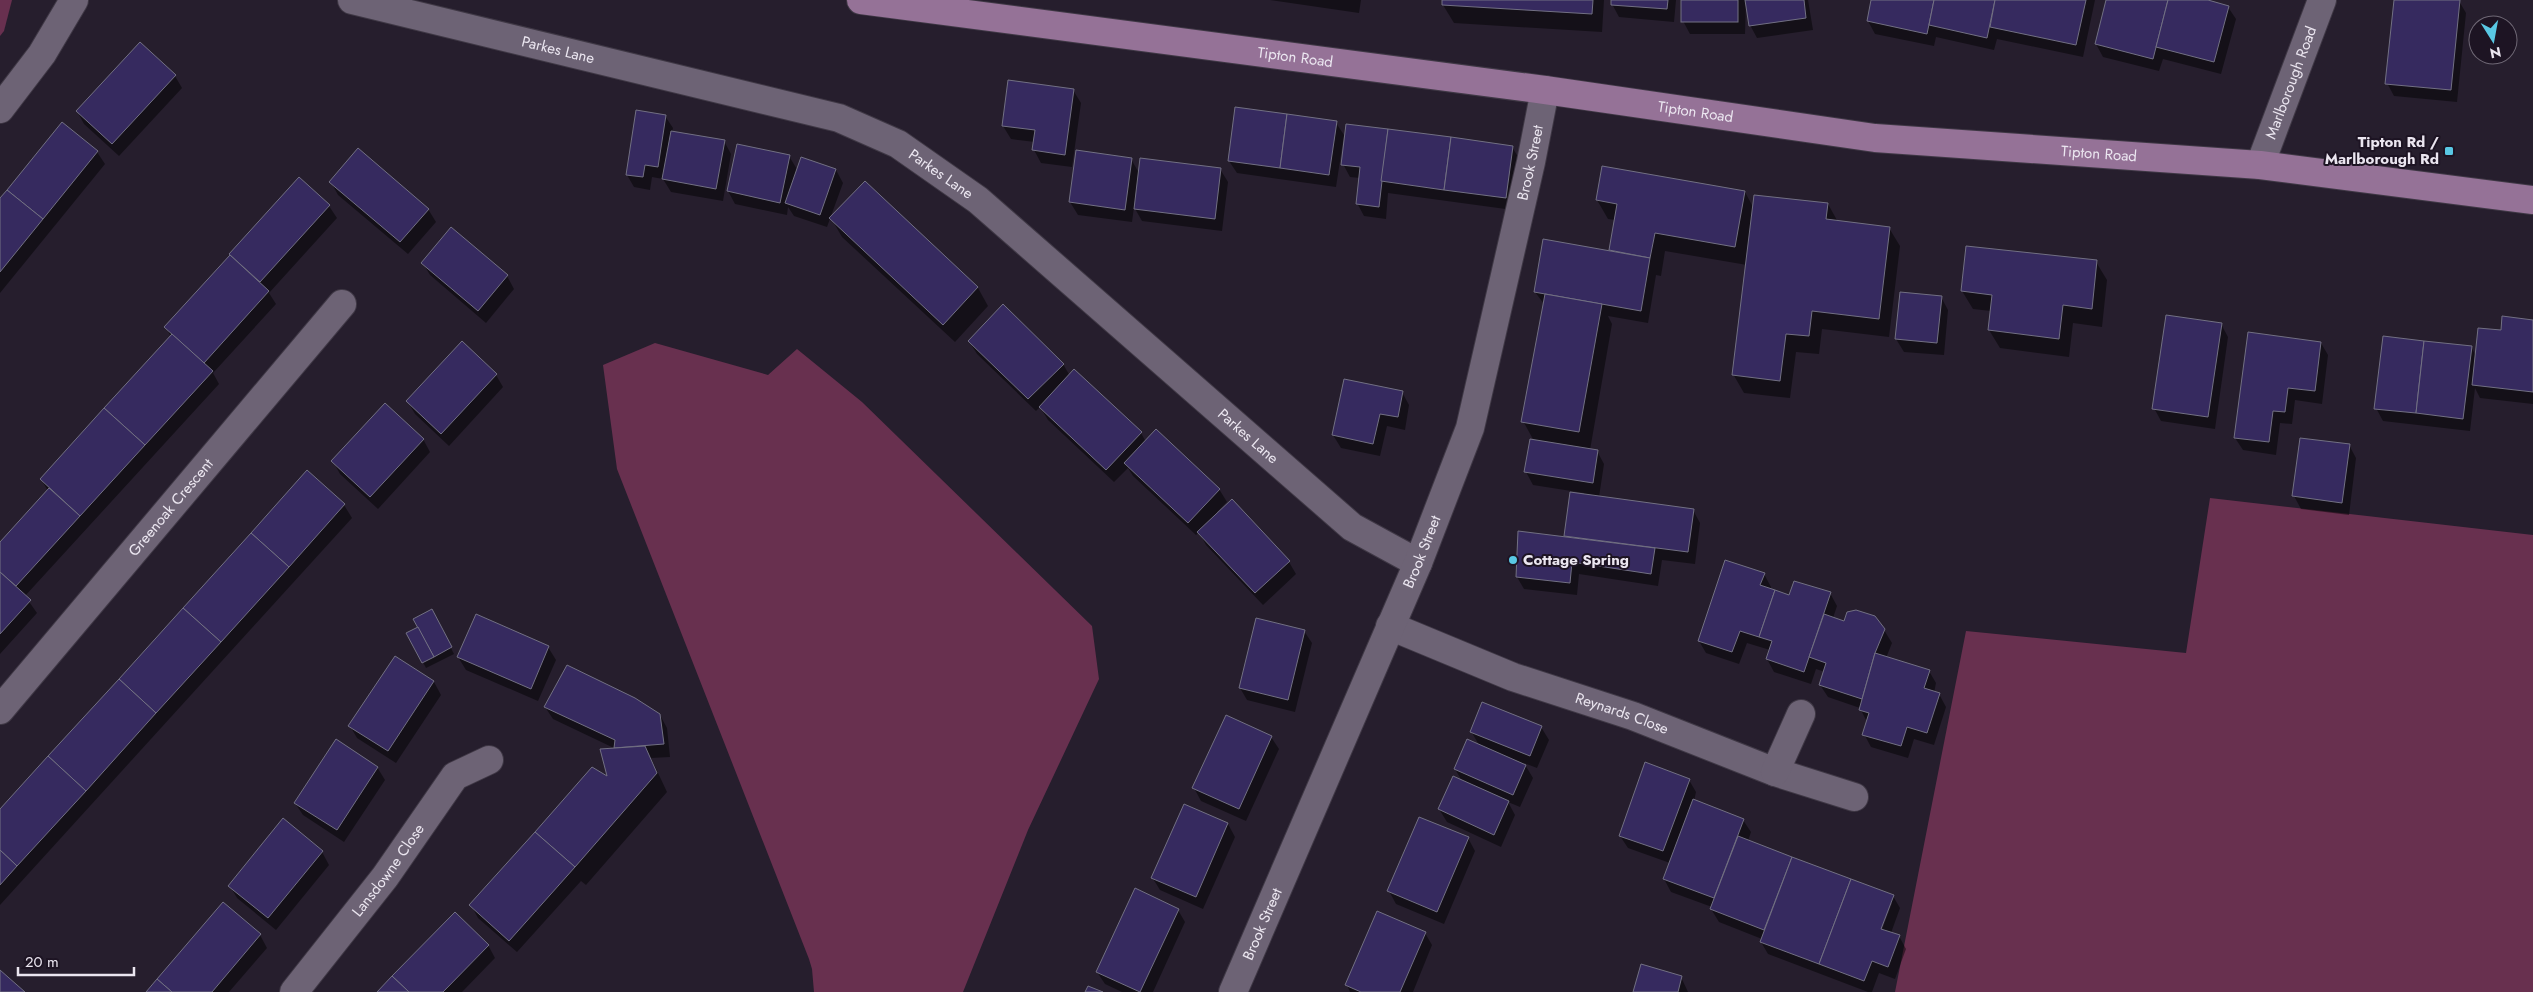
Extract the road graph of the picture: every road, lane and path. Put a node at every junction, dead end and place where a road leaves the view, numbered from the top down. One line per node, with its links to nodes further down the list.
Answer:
1 (74, 0): 6 (street)
2 (352, 0): 10 (street, Parkes Lane)
3 (861, 0): 5 (main road, Tipton Road)
4 (2322, 0): 7 (street, Marlborough Road)
5 (1545, 90): 7 (main road, Tipton Road); 10 (street, Brook Street)
6 (0, 109)
7 (2260, 165): 8 (main road, Tipton Road)
8 (2533, 200)
9 (342, 304): 12 (street, Greenoak Crescent)
10 (1418, 563): 11 (street, Brook Street)
11 (1390, 626): 15 (street, Reynards Close); 18 (street, Brook Street)
12 (0, 710)
13 (1801, 714): 15 (street)
14 (489, 760): 17 (street, Lansdowne Close)
15 (1775, 772): 16 (street, Reynards Close)
16 (1854, 797)
17 (294, 992)
18 (1234, 992)

